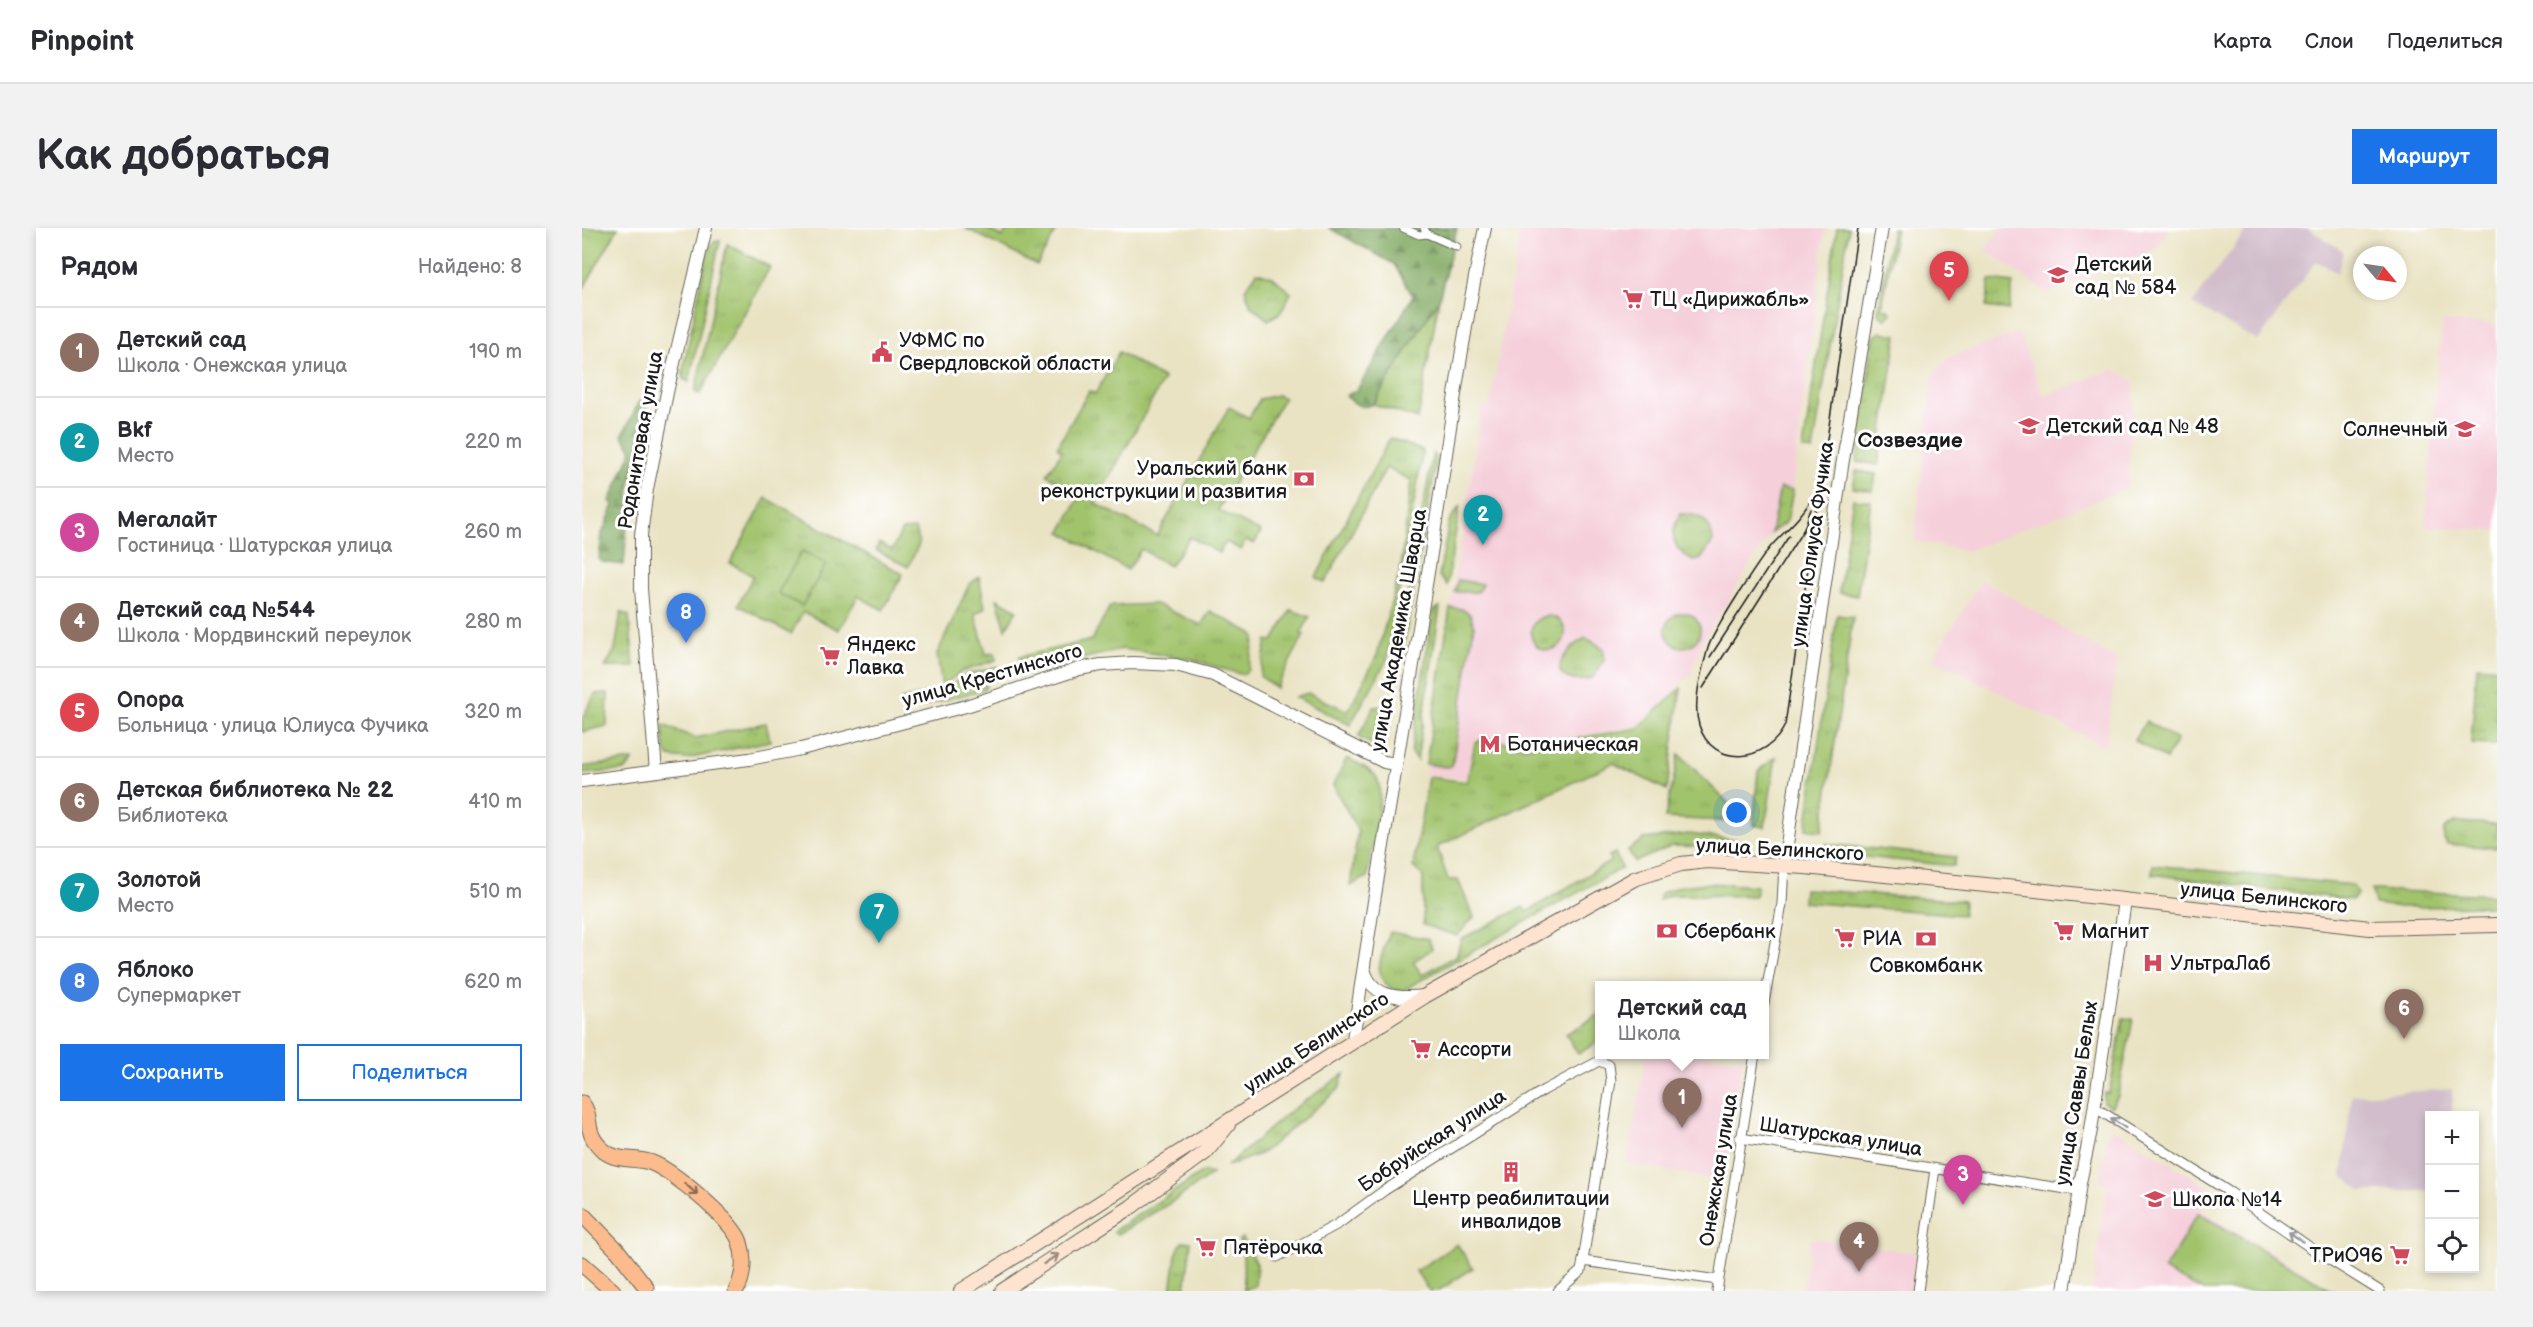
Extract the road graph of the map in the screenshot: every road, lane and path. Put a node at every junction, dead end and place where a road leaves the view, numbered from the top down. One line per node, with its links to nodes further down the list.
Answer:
1 (706, 228): 8 (street, Родонитовая улица)
2 (1403, 228): 5 (street)
3 (1485, 228): 7 (street, улица Академика Шварца)
4 (1882, 228): 10 (street, улица Юлиуса Фучика)
5 (1426, 231): 6 (street)
6 (1457, 247)
7 (1395, 764): 8 (street, улица Крестинского); 13 (street, улица Академика Шварца)
8 (656, 771): 9 (street, улица Крестинского)
9 (582, 781)
10 (1784, 865): 11 (main road, улица Белинского); 14 (street); 15 (main road, улица Белинского)
11 (2125, 901): 12 (main road, улица Белинского); 19 (street, улица Саввы Белых)
12 (2497, 925)
13 (1364, 963): 15 (street); 16 (street, улица Академика Шварца)
14 (1768, 981)
15 (1425, 996): 16 (main road, улица Белинского)
16 (1353, 1040): 20 (main road, улица Белинского)
17 (1754, 1059): 21 (street, Онежская улица)
18 (582, 1103): 32 (main road, one-way to 32)
19 (2094, 1107): 23 (street, улица Саввы Белых); 39 (street, one-way to 19)
20 (1235, 1117): 33 (main road, улица Белинского); 34 (main road, one-way to 20)
21 (1740, 1138): 22 (street, Шатурская улица); 29 (street, Онежская улица)
22 (1935, 1168): 23 (street, Шатурская улица); 37 (street)
23 (2079, 1191): 38 (street, улица Саввы Белых)
24 (582, 1214): 30 (main road)
25 (582, 1229): 30 (main road)
26 (1277, 1257): 27 (street, Бобруйская улица)
27 (1583, 1262): 29 (street); 35 (street)
28 (582, 1264): 31 (main road)
29 (1718, 1280): 36 (street, Онежская улица)
30 (648, 1289)
31 (613, 1291)
32 (736, 1291)
33 (960, 1291)
34 (1002, 1291)
35 (1558, 1291)
36 (1717, 1291)
37 (1918, 1291)
38 (2064, 1291)
39 (2380, 1291)

